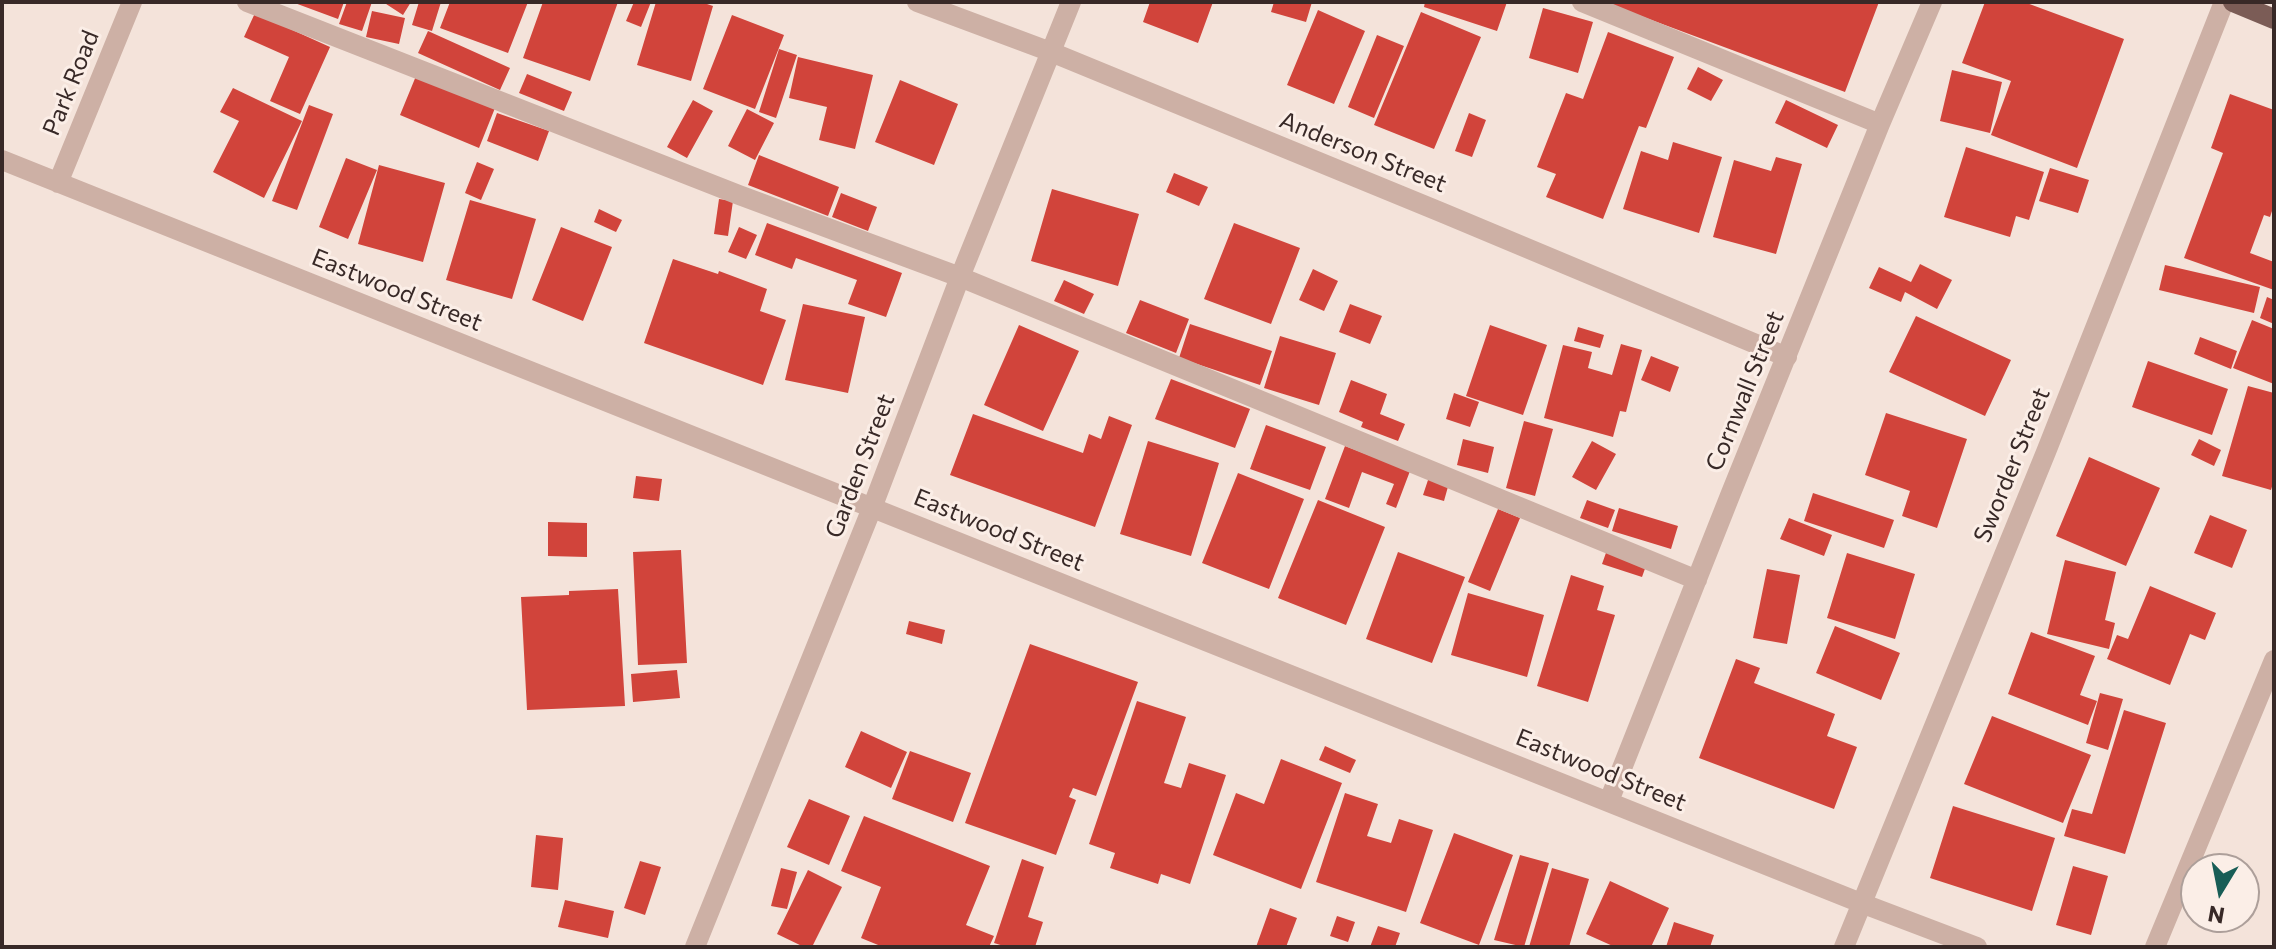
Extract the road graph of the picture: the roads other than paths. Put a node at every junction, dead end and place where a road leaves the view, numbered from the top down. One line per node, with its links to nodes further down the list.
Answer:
1 (132, 2): 13 (street, Park Road)
2 (247, 2): 14 (street)
3 (917, 2): 10 (street, Anderson Street)
4 (1071, 2): 10 (street, Garden Street)
5 (1582, 2): 11 (street)
6 (1932, 2): 11 (street, Cornwall Street)
7 (2224, 2): 20 (street, Sworder Street)
8 (2233, 2): 9 (main road)
9 (2274, 19)
10 (1051, 52): 14 (street, Garden Street); 15 (street, Anderson Street)
11 (1880, 124): 15 (street, Cornwall Street)
12 (2, 160): 13 (street, Eastwood Street)
13 (58, 183): 16 (street, Eastwood Street)
14 (960, 277): 16 (street, Garden Street); 17 (street)
15 (1787, 357): 17 (street, Cornwall Street)
16 (872, 508): 19 (street, Eastwood Street); 21 (street, Garden Street)
17 (1697, 580): 19 (street, Cornwall Street)
18 (2274, 660): 24 (street)
19 (1609, 801): 20 (street, Eastwood Street)
20 (1861, 903): 22 (street, Sworder Street); 23 (street, Eastwood Street)
21 (695, 947)
22 (1844, 947)
23 (1977, 947)
24 (2155, 947)

